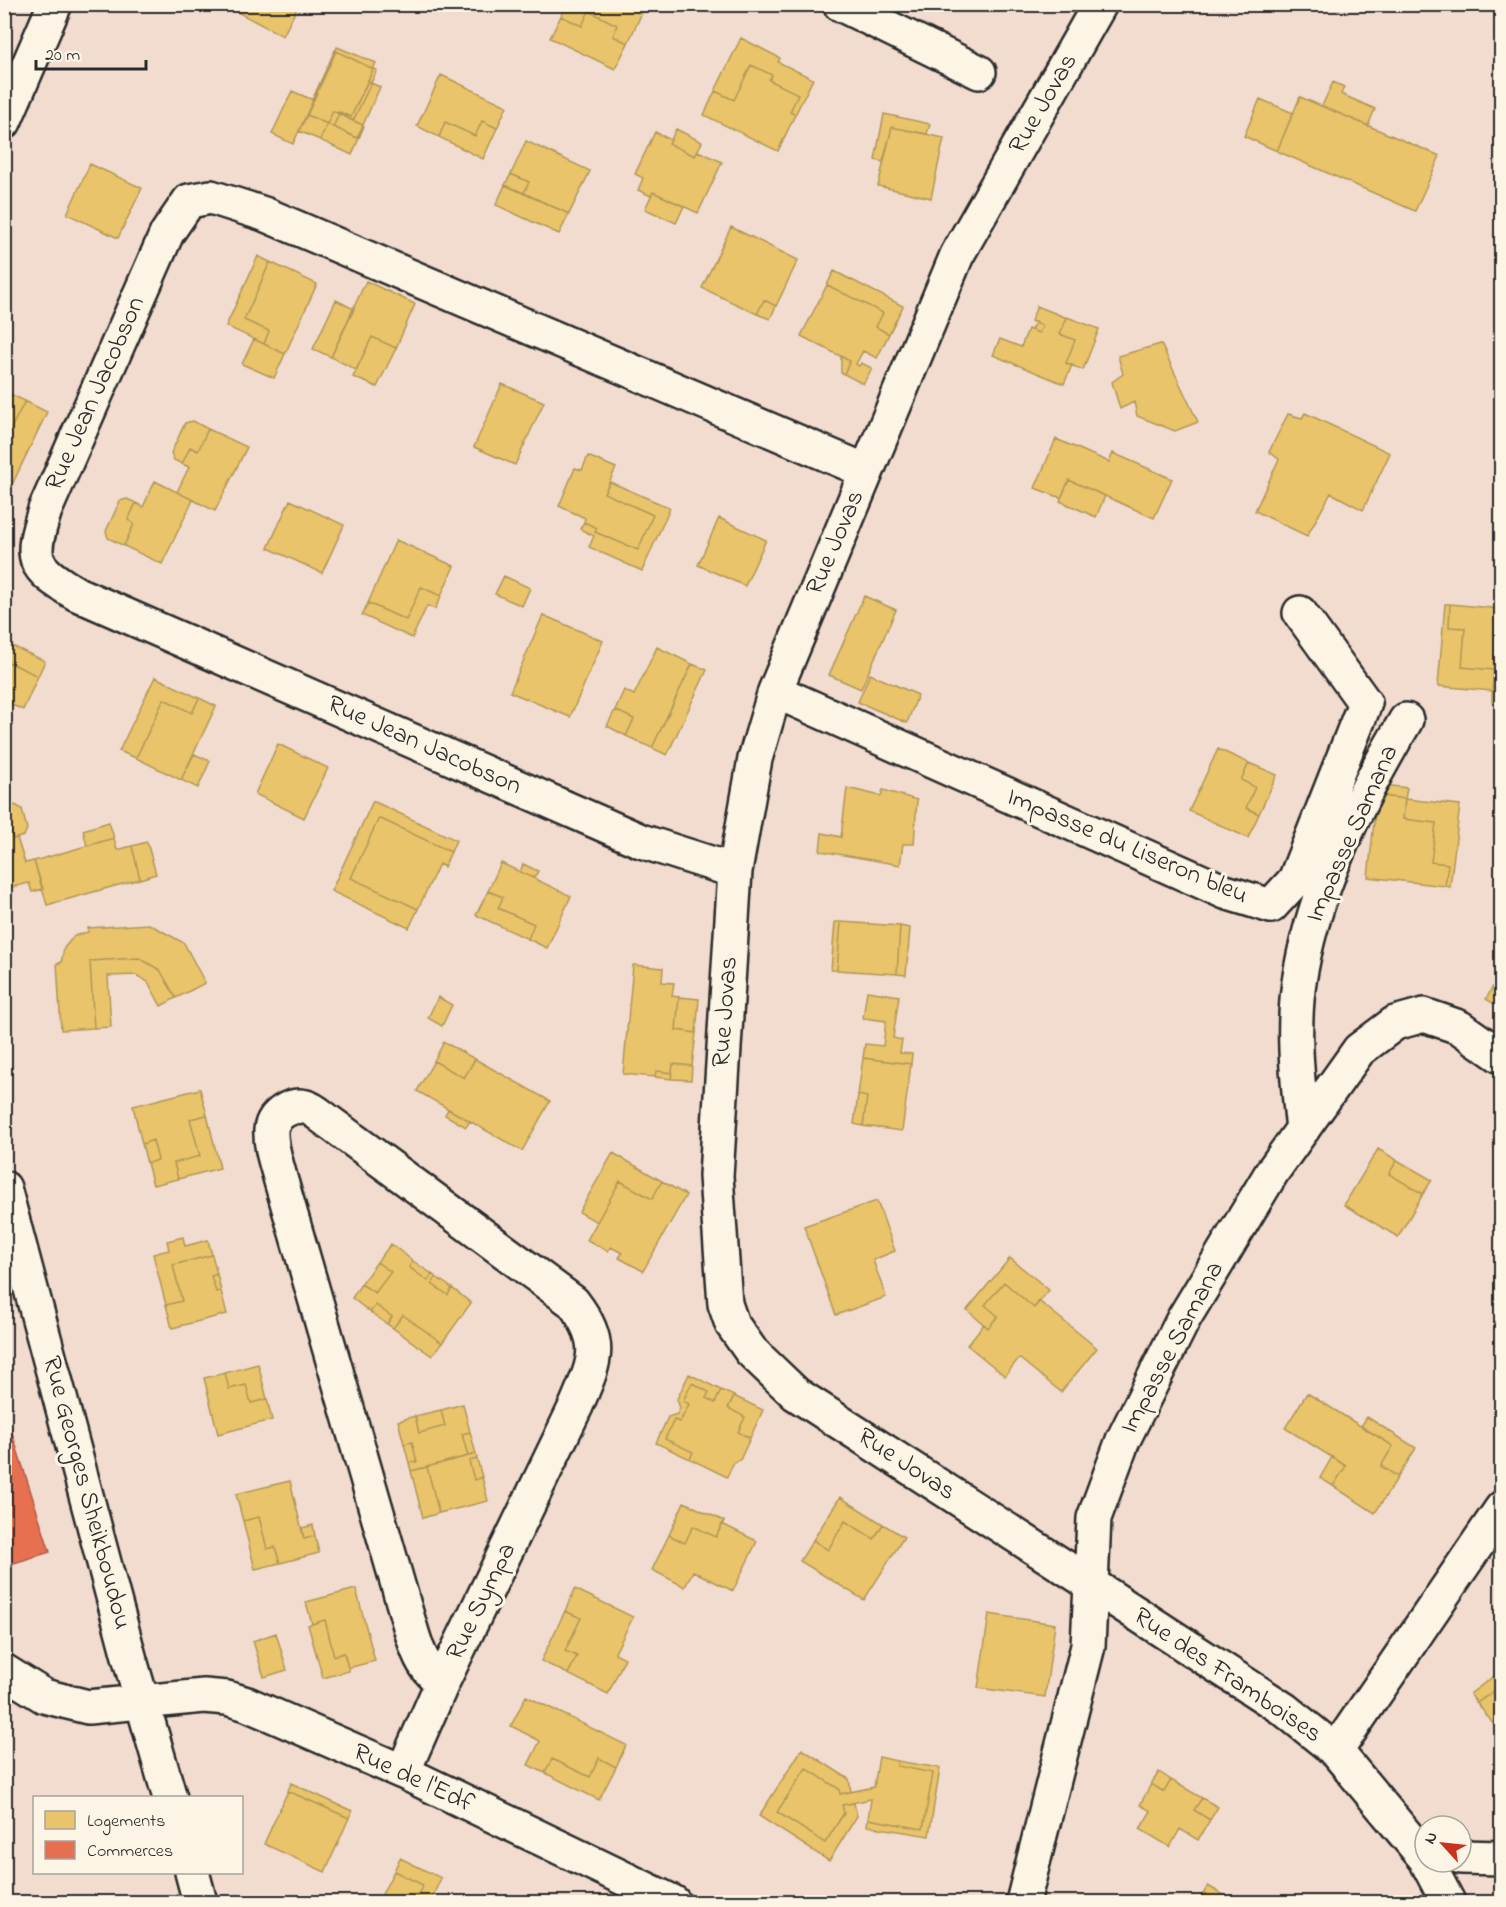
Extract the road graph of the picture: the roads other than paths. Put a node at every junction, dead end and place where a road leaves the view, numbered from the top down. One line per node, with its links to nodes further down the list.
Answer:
1 (55, 4): 5 (street)
2 (1100, 4): 6 (street, Rue Jovas)
3 (844, 5): 4 (street)
4 (980, 72)
5 (4, 122)
6 (866, 471): 8 (street, Rue Jovas); 10 (street, Rue Jean Jacobson)
7 (1300, 614): 8 (street, Impasse du Liseron bleu)
8 (775, 691): 10 (street, Rue Jovas)
9 (1406, 720): 12 (street, Impasse Samana)
10 (735, 871): 15 (street, Rue Jovas)
11 (1502, 1057): 12 (street, Impasse Samana)
12 (1303, 1129): 15 (street, Impasse Samana)
13 (4, 1188): 18 (street, Rue Georges Sheikboudou)
14 (1502, 1508): 19 (street)
15 (1091, 1584): 19 (street, Rue des Framboises); 29 (street)
16 (4, 1671): 18 (street, Rue de l'Edf)
17 (443, 1681): 17 (street, Rue Sympa); 20 (street)
18 (143, 1701): 20 (street, Rue de l'Edf); 21 (street, Rue Georges Sheikboudou)
19 (1336, 1751): 22 (street, Rue des Framboises)
20 (403, 1772): 28 (street, Rue de l'Edf)
21 (170, 1796)
22 (1413, 1843)
23 (1473, 1857): 24 (street)
24 (1502, 1858)
25 (193, 1874): 27 (street)
26 (1433, 1874): 30 (street)
27 (200, 1902)
28 (673, 1902)
29 (1023, 1902)
30 (1448, 1902)

